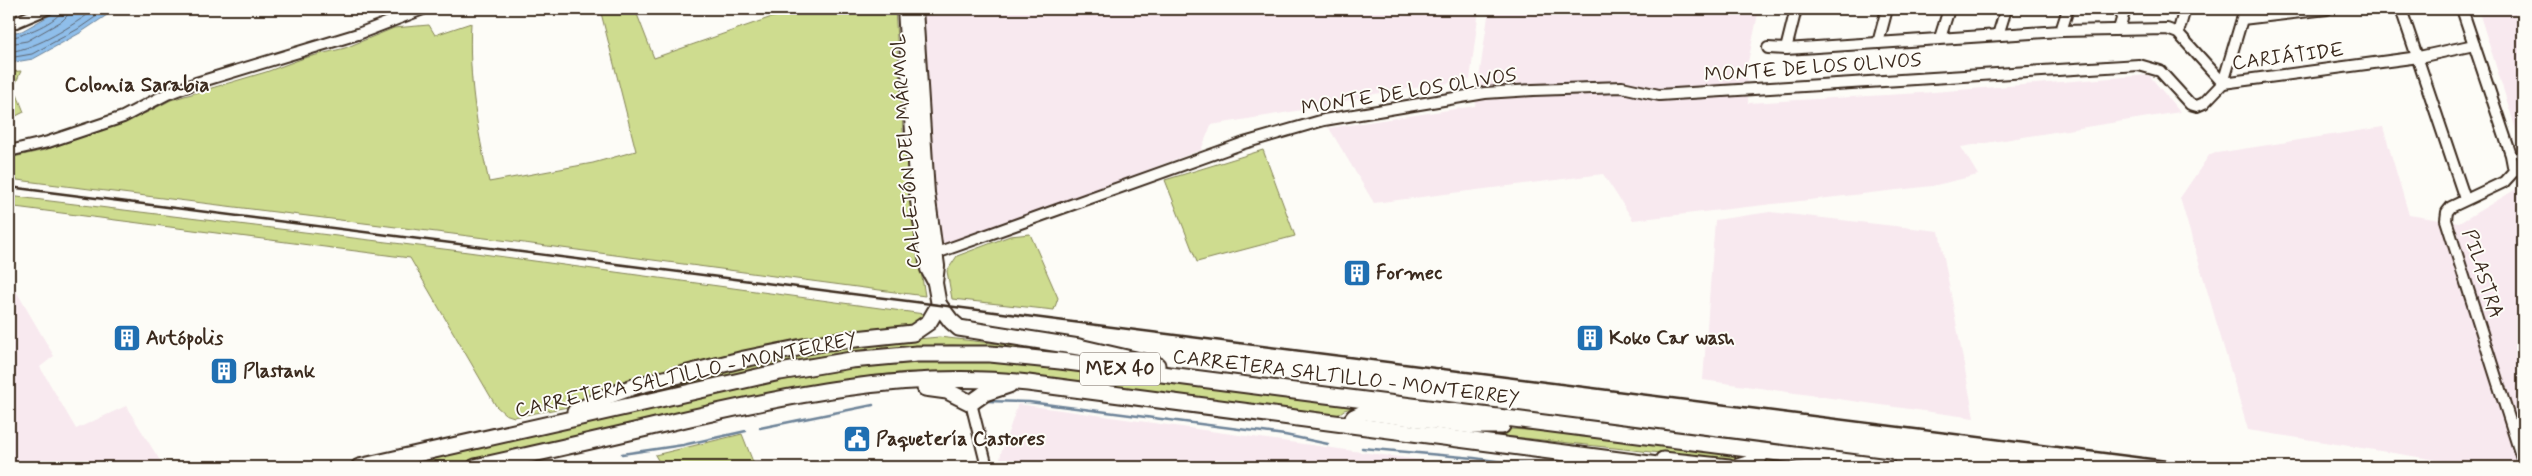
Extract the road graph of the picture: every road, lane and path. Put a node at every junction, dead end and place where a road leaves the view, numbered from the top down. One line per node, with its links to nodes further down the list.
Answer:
1 (47, 9): 18 (street)
2 (423, 9): 31 (street)
3 (905, 9): 29 (street, CALLEJÓN DEL MÁRMOL)
4 (915, 9): 29 (street, CALLEJÓN DEL MÁRMOL)
5 (1796, 9): 27 (street)
6 (1887, 9): 24 (street)
7 (1949, 9): 23 (street)
8 (2006, 9): 22 (street)
9 (2068, 9): 20 (street)
10 (2125, 9): 19 (street)
11 (2185, 9): 21 (street)
12 (2245, 9): 17 (street)
13 (2327, 9): 16 (street)
14 (2401, 9): 28 (street)
15 (2462, 9): 25 (street)
16 (2305, 10): 17 (street)
17 (2242, 19): 30 (street)
18 (9, 25)
19 (2119, 29): 20 (street); 21 (street)
20 (2061, 31): 22 (street)
21 (2178, 33): 30 (street, CARIÁTIDE)
22 (1998, 35): 23 (street)
23 (1940, 38): 24 (street)
24 (1878, 43): 27 (street)
25 (2474, 46): 28 (street, CARIÁTIDE); 32 (street)
26 (1768, 48): 27 (street)
27 (1786, 49)
28 (2419, 57): 30 (street, CARIÁTIDE); 32 (street)
29 (914, 61): 33 (street, CALLEJÓN DEL MÁRMOL)
30 (2222, 83): 33 (street, MONTE DE LOS OLIVOS)
31 (9, 151)
32 (2465, 199): 44 (street, PILASTRA)
33 (931, 255): 34 (street, CALLEJÓN DEL MÁRMOL)
34 (938, 305): 35 (main road); 39 (main road)
35 (1185, 378): 39 (main road, CARRETERA SALTILLO - MONTERREY / MEX 40); 41 (main road, CARRETERA SALTILLO - MONTERREY / MEX 40)
36 (1028, 382): 37 (main road, CARRETERA SALTILLO - MONTERREY / MEX 40); 38 (main road); 40 (main road, CARRETERA SALTILLO - MONTERREY / MEX 40)
37 (875, 383): 38 (main road); 46 (main road, CARRETERA SALTILLO - MONTERREY / MEX 40)
38 (971, 403): 47 (street)
39 (561, 421): 45 (main road, CARRETERA SALTILLO - MONTERREY / MEX 40)
40 (1348, 425): 41 (main road); 43 (main road, CARRETERA SALTILLO - MONTERREY / MEX 40)
41 (1571, 428): 42 (main road, CARRETERA SALTILLO - MONTERREY / MEX 40)
42 (1762, 452): 50 (main road); 51 (main road, CARRETERA SALTILLO - MONTERREY / MEX 40)
43 (1604, 458): 48 (main road, CARRETERA SALTILLO - MONTERREY / MEX 40); 49 (main road)
44 (2523, 462)
45 (359, 467)
46 (475, 467)
47 (987, 467)
48 (1673, 467)
49 (1729, 467)
50 (1738, 467)
51 (1888, 467)

